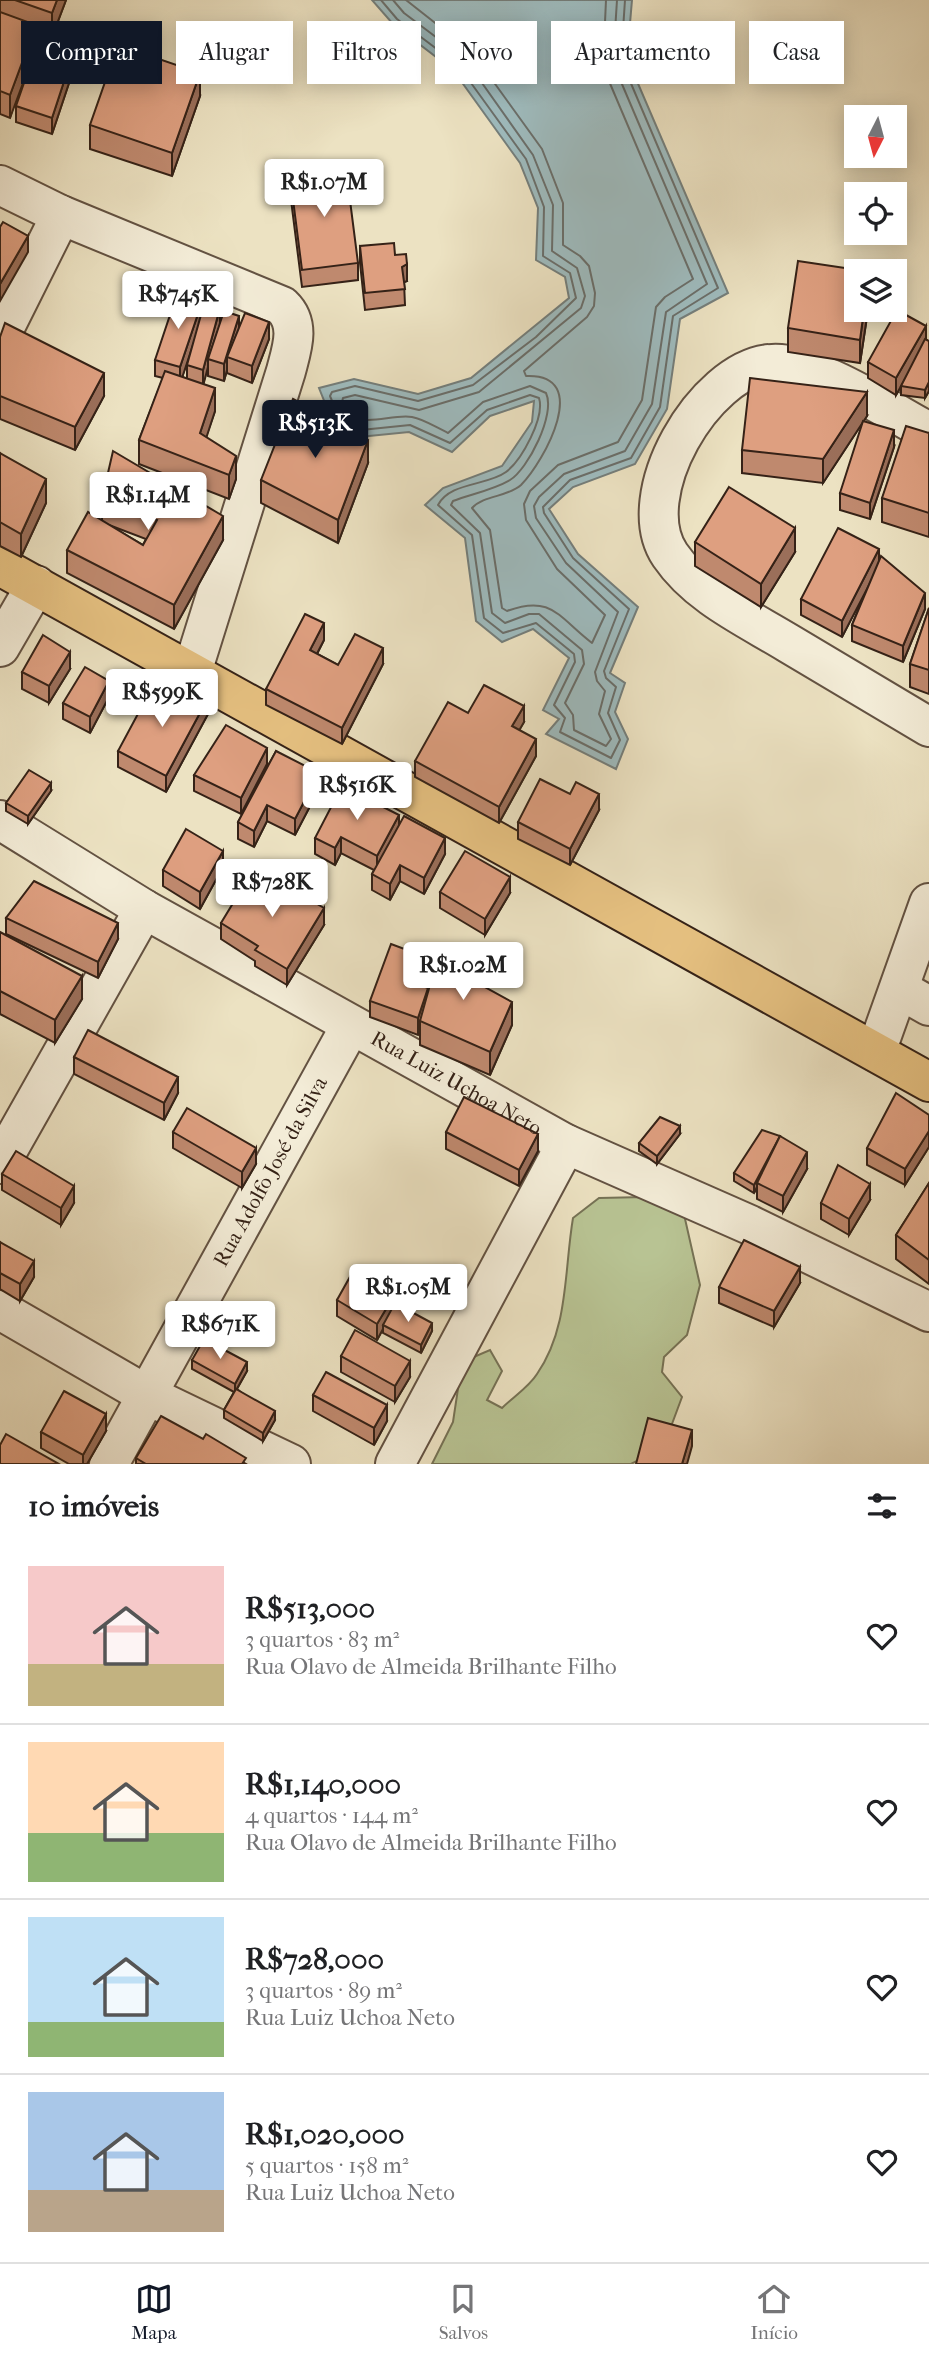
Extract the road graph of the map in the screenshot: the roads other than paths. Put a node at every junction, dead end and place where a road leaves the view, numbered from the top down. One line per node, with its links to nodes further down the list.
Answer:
1 (0, 185): 2 (street)
2 (61, 215): 3 (street); 8 (street)
3 (0, 337)
4 (929, 432): 9 (street)
5 (0, 566): 6 (main road)
6 (36, 585): 7 (street); 8 (main road)
7 (0, 647)
8 (192, 672): 15 (main road)
9 (929, 727)
10 (0, 820): 12 (street, Rua Luiz Uchoa Neto)
11 (929, 903): 13 (street)
12 (145, 909): 14 (street, Rua Luiz Uchoa Neto); 18 (street)
13 (914, 997): 15 (street)
14 (351, 1026): 17 (street, Rua Luiz Uchoa Neto); 21 (street, Rua Adolfo José da Silva)
15 (876, 1052): 16 (main road)
16 (929, 1082)
17 (566, 1144): 20 (street, Rua Luiz Uchoa Neto); 24 (street)
18 (0, 1164)
19 (0, 1310): 21 (street)
20 (929, 1312)
21 (147, 1395): 22 (street, Rua Adolfo José da Silva); 23 (street)
22 (109, 1464)
23 (291, 1464)
24 (395, 1464)

